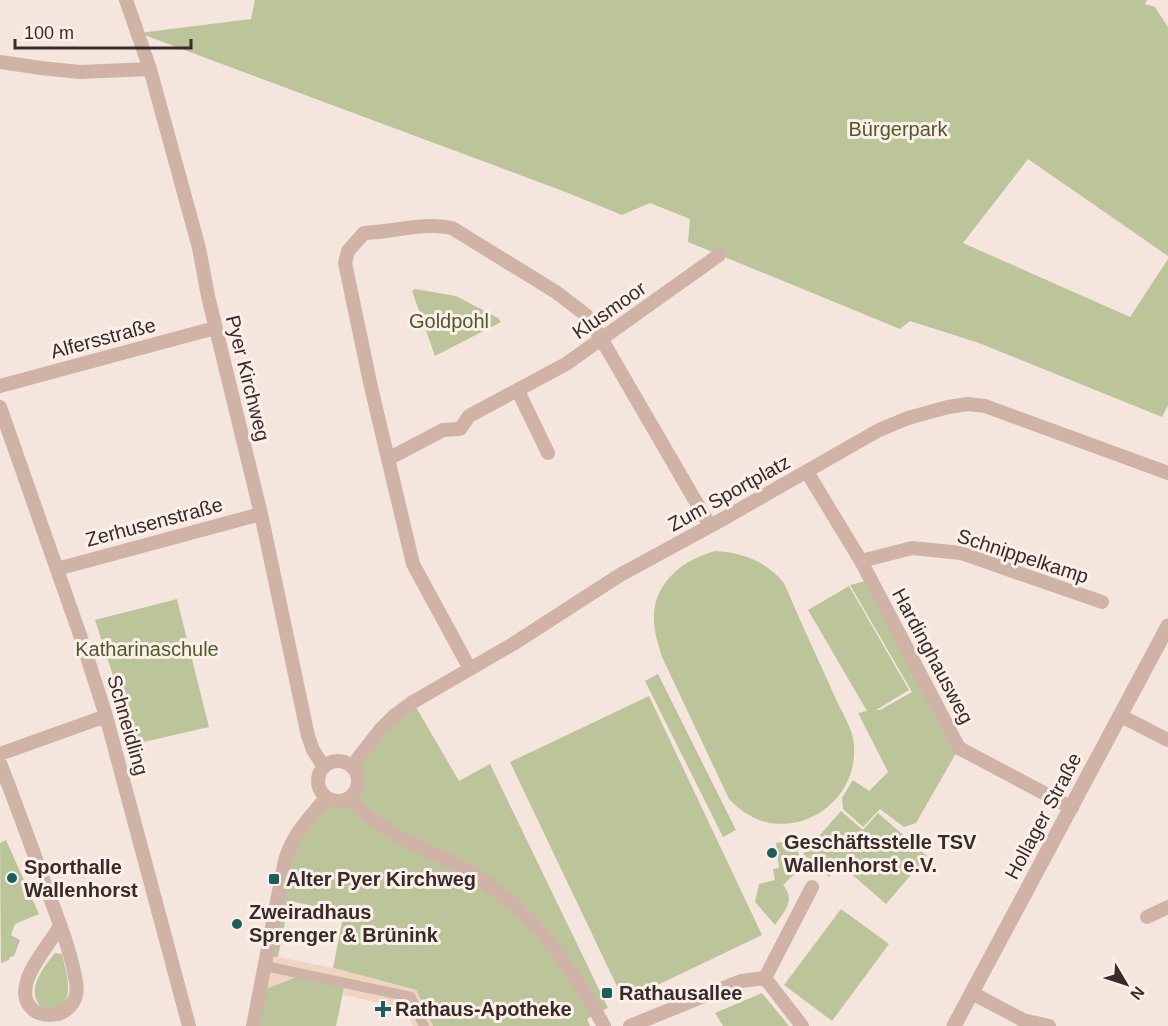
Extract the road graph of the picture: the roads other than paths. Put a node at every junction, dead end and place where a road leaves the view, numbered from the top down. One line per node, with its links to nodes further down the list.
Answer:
1 (126, 0): 3 (street, Pyer Kirchweg)
2 (0, 62): 3 (street)
3 (150, 69): 5 (street, Pyer Kirchweg)
4 (719, 255): 6 (street, Klusmoor)
5 (216, 328): 7 (street, Alfersstraße); 14 (street, Pyer Kirchweg)
6 (602, 340): 8 (street, Klusmoor); 11 (street); 15 (street)
7 (0, 386)
8 (518, 391): 10 (street); 11 (street, Klusmoor)
9 (0, 407): 17 (street, Schneidling)
10 (548, 453)
11 (388, 459): 20 (street)
12 (807, 472): 13 (street, Zum Sportplatz); 15 (street, Zum Sportplatz); 16 (street, Hardinghausweg)
13 (1168, 473)
14 (261, 514): 17 (street, Zerhusenstraße); 27 (street, Pyer Kirchweg)
15 (710, 526): 20 (street, Zum Sportplatz)
16 (861, 561): 18 (street, Schnippelkamp); 30 (street, Hardinghausweg)
17 (57, 569): 21 (street, Schneidling)
18 (1102, 602)
19 (1168, 626): 22 (street, Hollager Straße)
20 (470, 669): 26 (street, Zum Sportplatz)
21 (106, 716): 24 (street); 38 (street, Schneidling)
22 (1121, 716): 23 (street); 30 (street, Hollager Straße)
23 (1168, 740)
24 (0, 753)
25 (0, 763): 34 (street)
26 (352, 766): 27 (street); 29 (street)
27 (324, 767): 28 (street)
28 (326, 798): 29 (street); 35 (street)
29 (349, 799): 41 (street)
30 (1071, 808): 37 (street, Hollager Straße)
31 (812, 887): 36 (street)
32 (1168, 907): 33 (street)
33 (1147, 917)
34 (60, 926): 34 (street)
35 (265, 966): 39 (street); 40 (street)
36 (765, 978): 42 (street); 43 (street)
37 (972, 993): 44 (street, Hollager Straße); 45 (street)
38 (189, 1026)
39 (253, 1026)
40 (424, 1026)
41 (604, 1026)
42 (630, 1026)
43 (802, 1026)
44 (954, 1026)
45 (1049, 1026)

